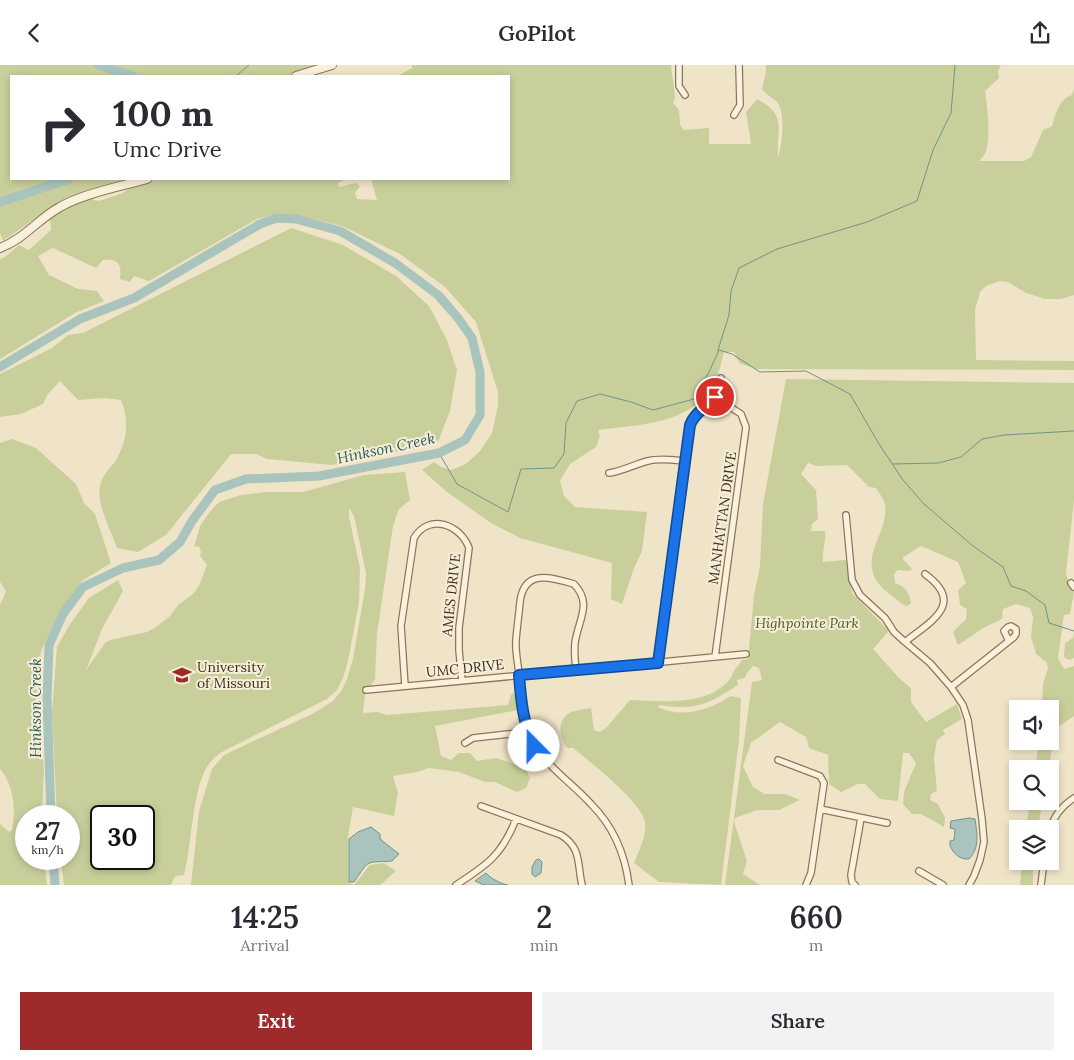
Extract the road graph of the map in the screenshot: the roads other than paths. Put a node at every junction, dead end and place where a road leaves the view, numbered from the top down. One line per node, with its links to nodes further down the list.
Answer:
1 (332, 65): 4 (street)
2 (678, 65): 5 (street)
3 (739, 65): 6 (street)
4 (299, 75)
5 (686, 95)
6 (734, 115)
7 (144, 180): 8 (street)
8 (0, 248)
9 (721, 378): 10 (street)
10 (715, 397): 11 (street); 18 (street, MANHATTAN DRIVE)
11 (685, 461): 12 (street); 19 (street)
12 (610, 473)
13 (846, 515): 16 (street)
14 (925, 574): 16 (street)
15 (1009, 641): 24 (street)
16 (905, 642): 24 (street)
17 (746, 654): 18 (street, UMC DRIVE)
18 (716, 657): 19 (street, UMC DRIVE)
19 (658, 663): 20 (street, UMC DRIVE)
20 (576, 670): 21 (street, UMC DRIVE); 21 (street)
21 (519, 675): 22 (street, UMC DRIVE); 26 (street)
22 (462, 681): 23 (street, UMC DRIVE); 23 (street, AMES DRIVE)
23 (405, 686): 25 (street, UMC DRIVE)
24 (951, 687): 44 (street)
25 (366, 690)
26 (527, 732): 27 (street); 40 (street)
27 (465, 743)
28 (778, 760): 31 (street)
29 (1074, 798): 34 (street)
30 (481, 806): 33 (street)
31 (820, 809): 32 (street); 41 (street)
32 (861, 818): 35 (street); 42 (street)
33 (516, 819): 38 (street); 39 (street)
34 (1054, 820)
35 (887, 823)
36 (1043, 870): 45 (street)
37 (919, 871): 43 (street)
38 (456, 885)
39 (582, 885)
40 (629, 885)
41 (806, 885)
42 (855, 885)
43 (944, 885)
44 (969, 885)
45 (1041, 885)

